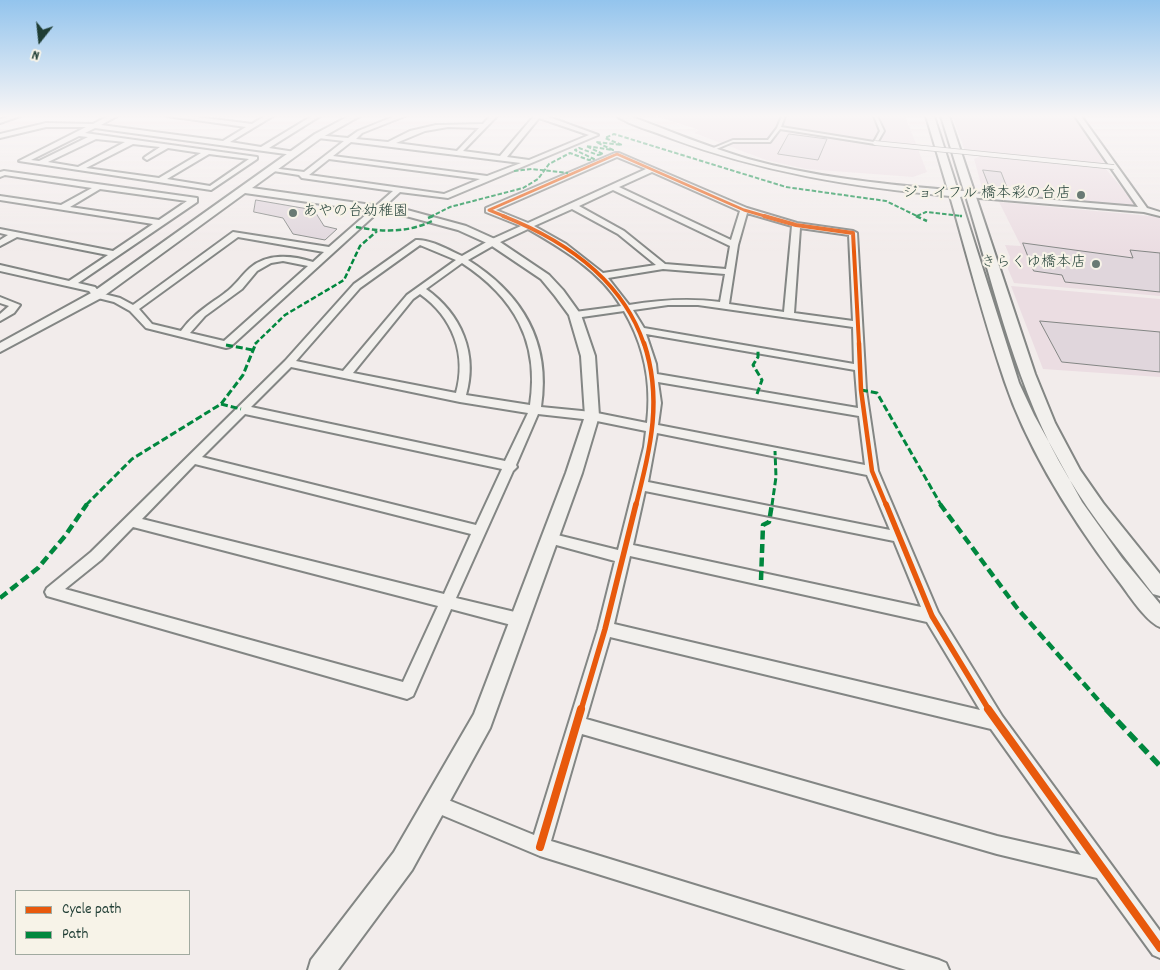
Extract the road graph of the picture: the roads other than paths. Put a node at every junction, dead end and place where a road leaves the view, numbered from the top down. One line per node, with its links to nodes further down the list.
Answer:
1 (25, 161): 17 (street)
2 (46, 161): 17 (street)
3 (94, 161): 19 (street)
4 (191, 161): 25 (street)
5 (250, 161): 25 (street)
6 (283, 161): 21 (street)
7 (321, 161): 22 (street)
8 (360, 161): 24 (street)
9 (528, 161): 24 (street)
10 (600, 161): 41 (street)
11 (634, 161): 20 (street)
12 (749, 161): 30 (street)
13 (944, 161): 30 (street)
14 (960, 161): 31 (street)
15 (1057, 161): 18 (lane, bridge)
16 (1110, 161): 18 (street)
17 (41, 164): 19 (street)
18 (1114, 167): 37 (street)
19 (79, 169): 25 (street)
20 (653, 169): 27 (street); 36 (street)
21 (271, 170): 22 (street); 28 (street)
22 (305, 174): 29 (street)
23 (0, 175): 26 (street)
24 (488, 178): 29 (street)
25 (160, 180)
26 (100, 186): 34 (street); 39 (street)
27 (614, 188): 33 (street); 46 (street)
28 (243, 190): 35 (street); 57 (street)
29 (398, 190): 35 (street)
30 (954, 193): 31 (street); 91 (street)
31 (970, 194): 37 (street); 88 (street)
32 (0, 198): 34 (street)
33 (575, 206): 41 (street); 51 (street)
34 (62, 208): 39 (street)
35 (378, 209): 44 (street); 47 (street)
36 (744, 210): 40 (street); 46 (street)
37 (1144, 210): 38 (street)
38 (1160, 214)
39 (160, 223): 48 (street)
40 (796, 225): 63 (street); 65 (street)
41 (530, 226): 44 (street); 54 (street)
42 (0, 231): 43 (street)
43 (16, 234): 45 (street); 48 (street)
44 (493, 242): 49 (street); 62 (street)
45 (0, 243)
46 (734, 245): 53 (street)
47 (329, 250): 50 (street); 61 (street)
48 (115, 254): 55 (street)
49 (461, 260): 56 (street); 69 (street); 75 (street)
50 (313, 265): 67 (street); 67 (street)
51 (663, 266): 53 (street); 54 (street)
52 (0, 268): 55 (street)
53 (731, 272): 59 (street)
54 (604, 276): 60 (street)
55 (71, 284): 57 (street)
56 (420, 289): 71 (street); 73 (street)
57 (97, 295): 61 (street); 68 (street)
58 (0, 300): 64 (street)
59 (724, 305): 60 (street); 63 (street)
60 (629, 307): 62 (street); 66 (street)
61 (133, 309): 67 (street)
62 (575, 315): 77 (street)
63 (789, 315): 65 (street)
64 (0, 318)
65 (856, 326): 70 (street)
66 (640, 330): 70 (street); 72 (street)
67 (184, 334)
68 (0, 348)
69 (289, 363): 71 (street); 74 (street)
70 (860, 368): 76 (street)
71 (346, 374): 73 (street)
72 (652, 377): 76 (street); 78 (street)
73 (460, 398): 75 (street)
74 (240, 409): 79 (street); 80 (street)
75 (534, 410): 77 (street); 80 (street)
76 (863, 413): 81 (street)
77 (592, 416): 78 (street); 86 (street)
78 (654, 427): 81 (street); 82 (street)
79 (192, 459): 83 (street); 84 (street)
80 (511, 467): 84 (street)
81 (872, 470): 85 (street)
82 (640, 484): 85 (street); 87 (street)
83 (130, 521): 89 (street); 89 (street)
84 (480, 532): 89 (street)
85 (899, 537): 90 (street)
86 (549, 538): 87 (street); 92 (street)
87 (624, 553): 90 (street); 93 (street)
88 (1160, 588)
89 (448, 603): 92 (street)
90 (932, 616): 94 (street)
91 (1160, 618)
92 (519, 620): 96 (street)
93 (605, 629): 94 (street); 95 (street)
94 (996, 722): 98 (street)
95 (578, 726): 97 (street); 98 (street)
96 (436, 804): 97 (street); 100 (street)
97 (540, 847): 101 (street)
98 (1101, 869): 99 (street)
99 (1160, 948)
100 (321, 970)
101 (940, 970)

